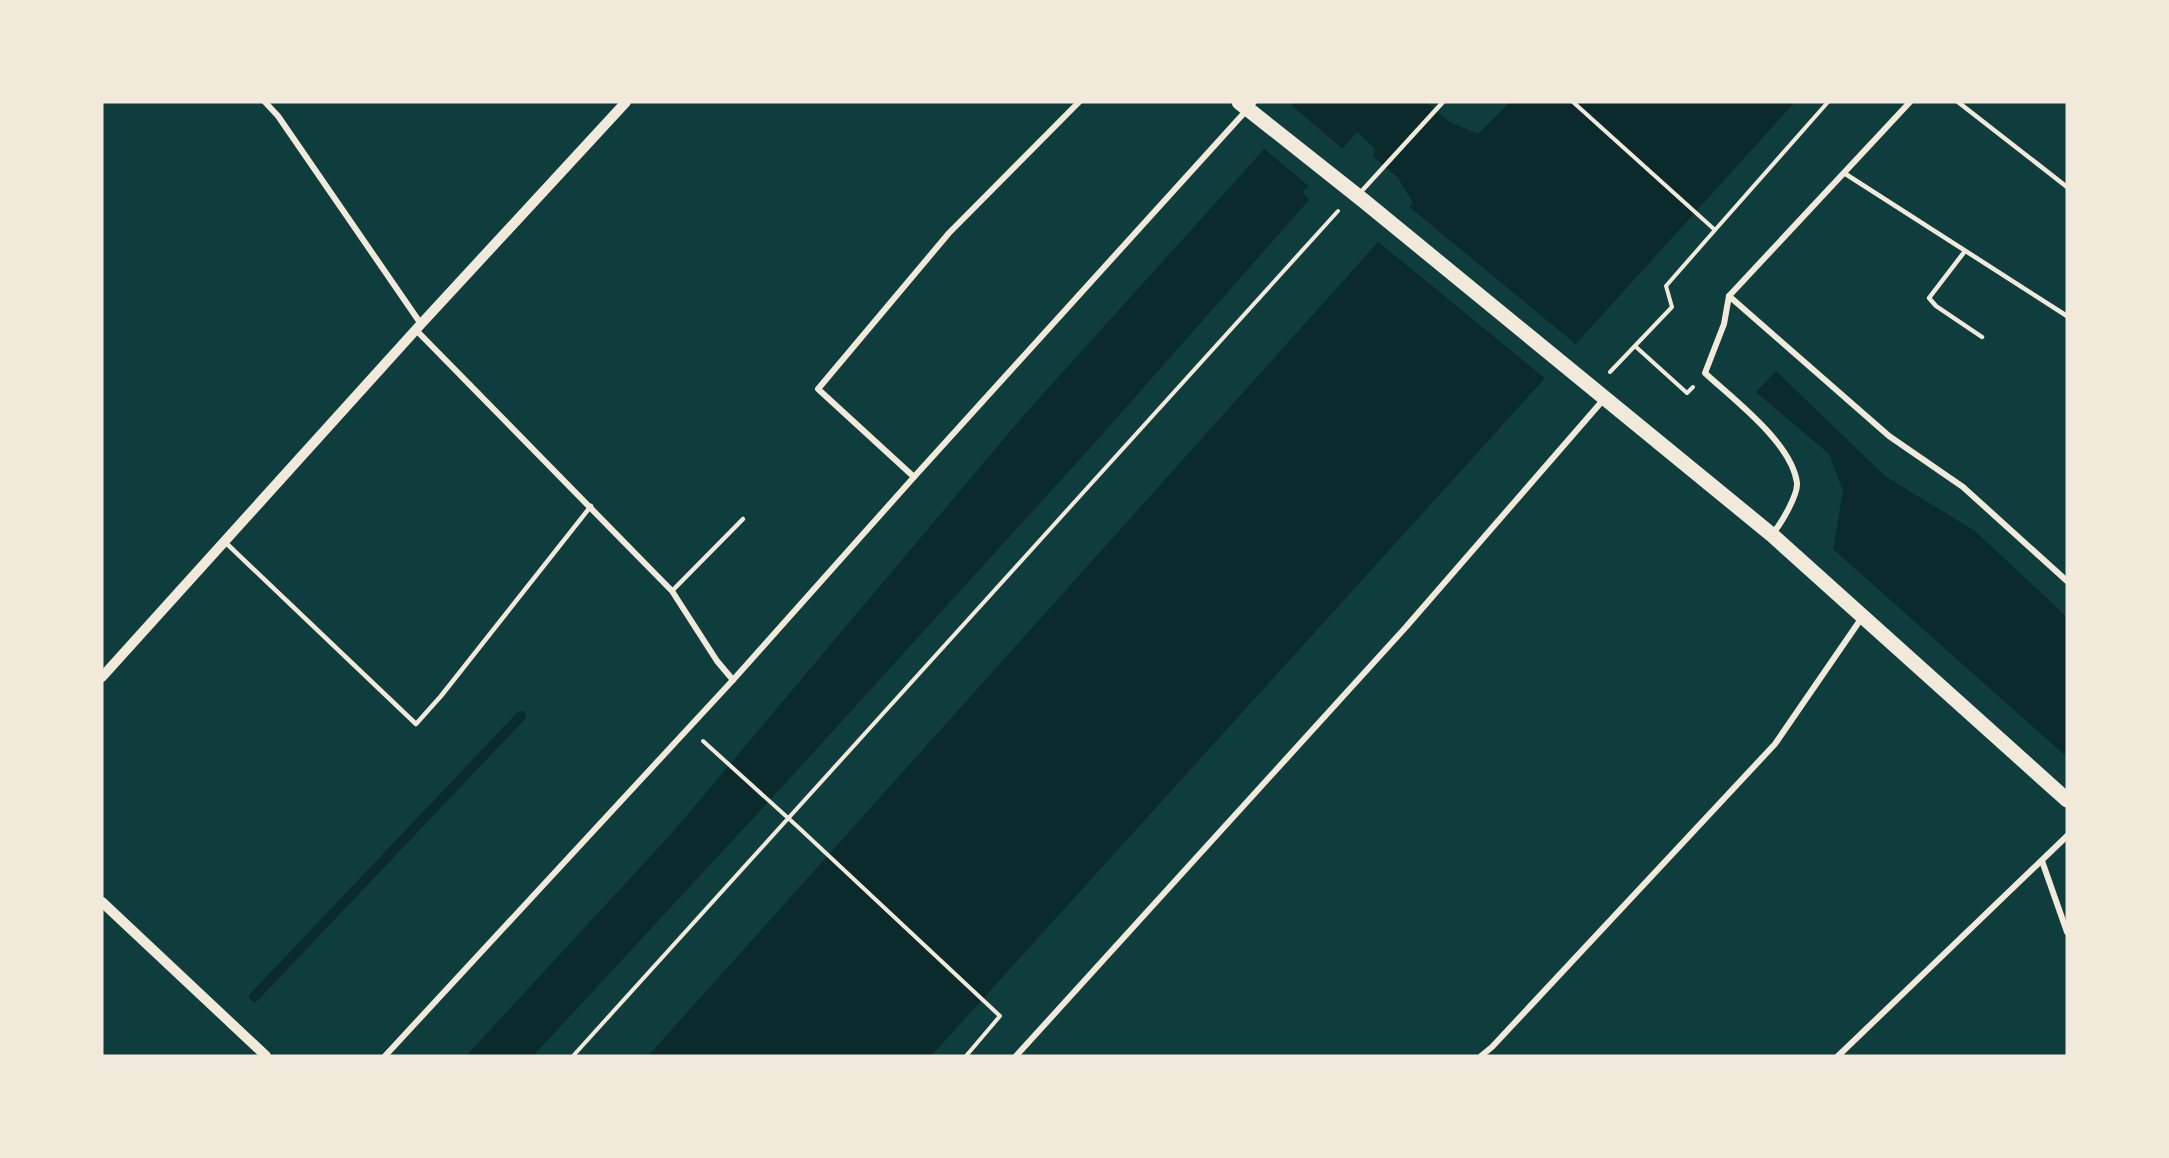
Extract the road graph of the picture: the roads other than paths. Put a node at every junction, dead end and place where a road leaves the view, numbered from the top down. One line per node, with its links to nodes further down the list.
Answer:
1 (265, 102): 14 (street)
2 (626, 102): 14 (street)
3 (1079, 102): 17 (street)
4 (1910, 102): 8 (street)
5 (1958, 102): 9 (lane)
6 (1442, 103): 10 (lane)
7 (1247, 104): 10 (main road); 17 (street)
8 (1844, 173): 11 (lane); 12 (street)
9 (2067, 187)
10 (1360, 198): 16 (main road)
11 (1965, 251): 13 (lane); 15 (lane)
12 (1729, 296): 20 (street); 22 (street)
13 (2067, 316)
14 (419, 327): 18 (street); 21 (street)
15 (1982, 337)
16 (1599, 394): 20 (main road); 34 (street)
17 (914, 477): 26 (street)
18 (591, 506): 21 (lane); 23 (street)
19 (743, 519): 23 (lane)
20 (1772, 536): 24 (main road)
21 (225, 542): 25 (street)
22 (2067, 581)
23 (672, 591): 26 (street)
24 (1863, 616): 27 (main road); 35 (street)
25 (102, 677)
26 (733, 680): 33 (street)
27 (2067, 800)
28 (2067, 836): 29 (street)
29 (2042, 861): 31 (street); 36 (street)
30 (102, 902): 32 (street)
31 (2067, 932)
32 (266, 1056)
33 (385, 1056)
34 (1017, 1056)
35 (1481, 1056)
36 (1838, 1056)

